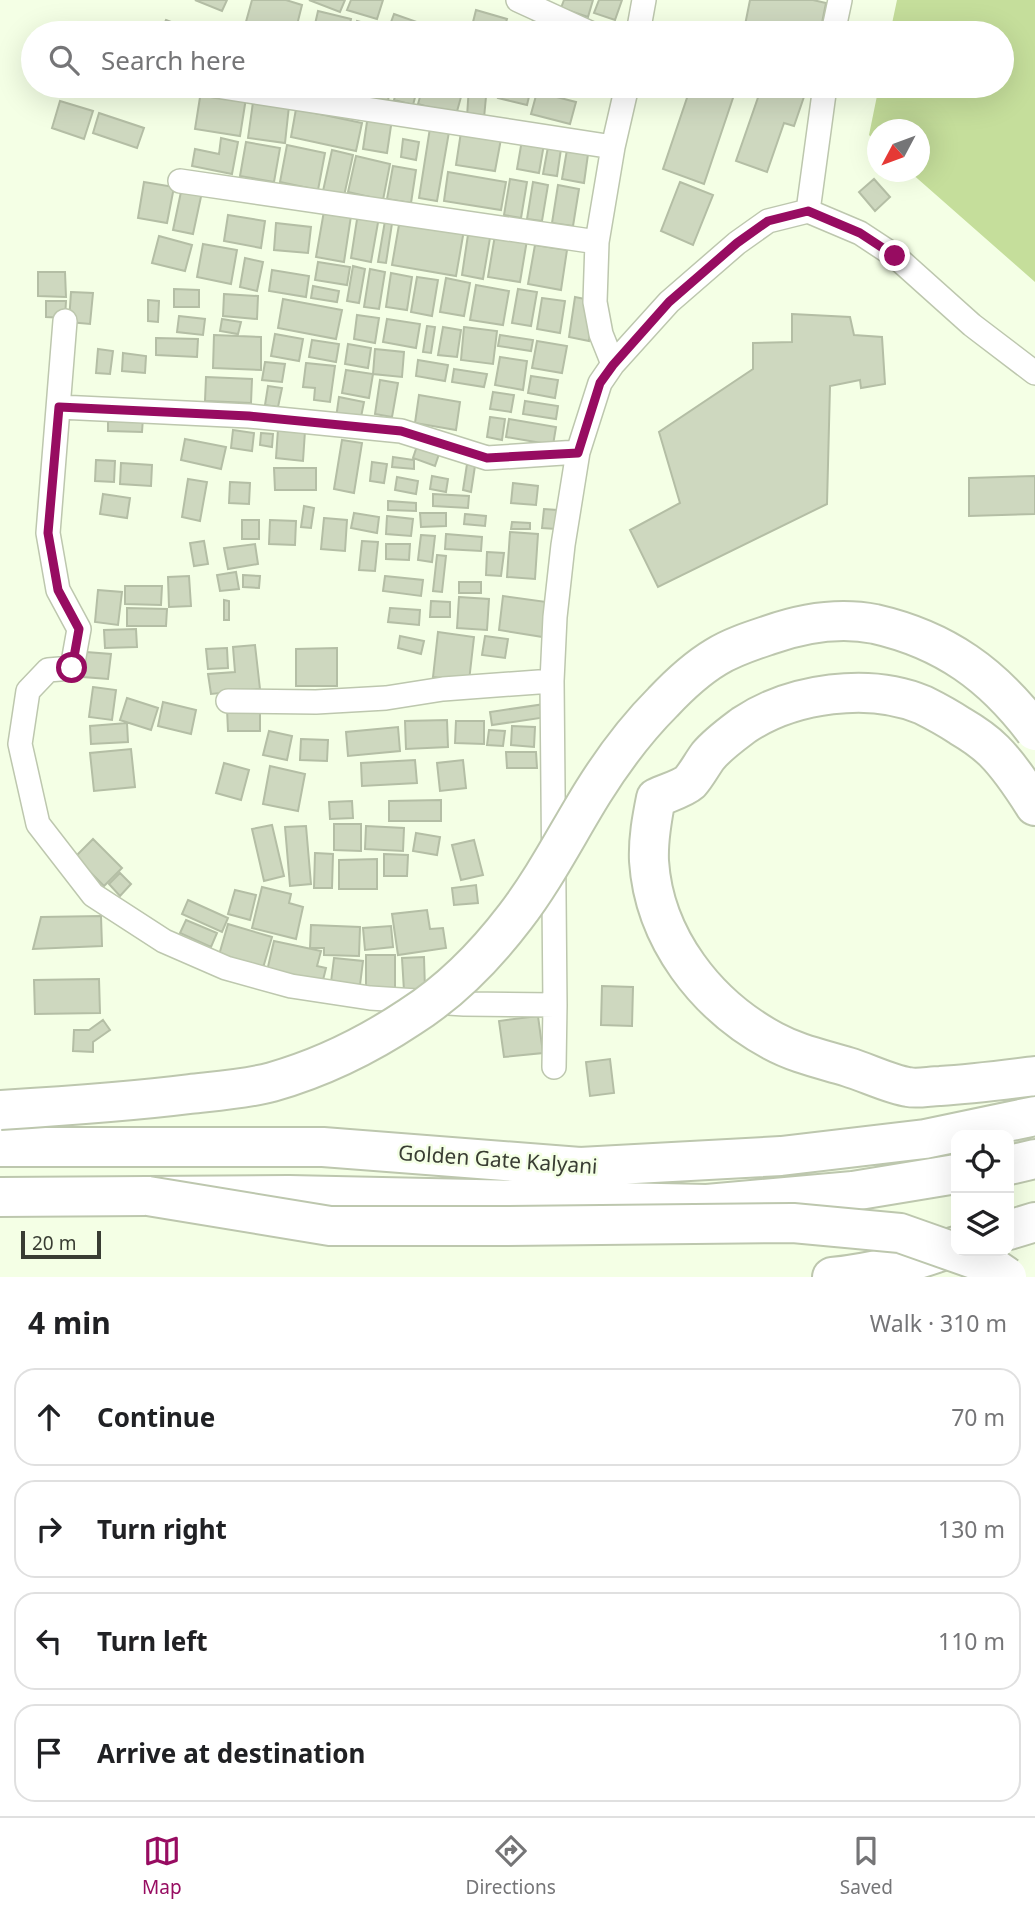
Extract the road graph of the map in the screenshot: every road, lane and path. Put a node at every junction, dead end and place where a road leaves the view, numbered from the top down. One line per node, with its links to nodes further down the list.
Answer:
1 (518, 0): 4 (street)
2 (643, 0): 5 (street)
3 (839, 0): 6 (street)
4 (564, 21)
5 (640, 21)
6 (836, 21)
7 (294, 98): 10 (street)
8 (624, 98): 10 (street)
9 (823, 98): 12 (street)
10 (613, 147): 13 (street)
11 (180, 181): 13 (street)
12 (808, 211): 15 (street); 16 (street)
13 (597, 243): 15 (street)
14 (65, 321): 17 (street)
15 (613, 365): 18 (street)
16 (1035, 373)
17 (59, 407): 18 (street); 23 (street)
18 (578, 453): 19 (street)
19 (552, 681): 20 (street); 23 (street)
20 (228, 701)
21 (1035, 731): 26 (highway, bridge)
22 (1035, 806): 25 (highway)
23 (555, 1005): 24 (street)
24 (554, 1067)
25 (1035, 1076)
26 (0, 1110)
27 (1035, 1116): 28 (highway, Golden Gate Kalyani)
28 (0, 1147)
29 (1035, 1159): 30 (highway)
30 (1014, 1164)
31 (951, 1175): 32 (highway, Golden Gate Kalyani, bridge)
32 (148, 1196): 33 (highway, Golden Gate Kalyani); 38 (highway, bridge)
33 (0, 1197)
34 (1035, 1222): 35 (highway)
35 (1014, 1228)
36 (951, 1248): 37 (highway)
37 (832, 1277)
38 (1007, 1277)

